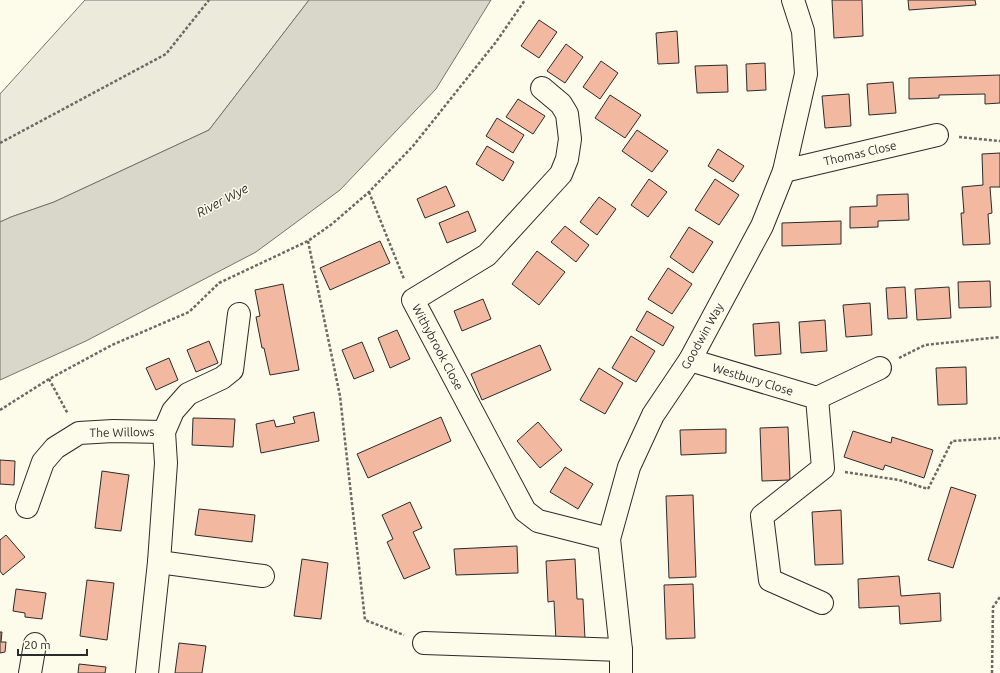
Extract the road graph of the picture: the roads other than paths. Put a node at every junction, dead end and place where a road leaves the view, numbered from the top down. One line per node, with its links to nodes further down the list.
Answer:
1 (793, 0): 4 (street, Goodwin Way)
2 (542, 88): 11 (street, Withybrook Close)
3 (937, 135): 4 (street, Thomas Close)
4 (784, 171): 6 (street, Goodwin Way)
5 (239, 314): 9 (street)
6 (690, 360): 8 (street, Westbury Close); 11 (street, Goodwin Way)
7 (880, 368): 8 (street)
8 (817, 398): 14 (street)
9 (164, 432): 10 (street, The Willows); 12 (street)
10 (27, 507)
11 (609, 539): 17 (street, Goodwin Way)
12 (159, 562): 13 (street); 19 (street)
13 (263, 576)
14 (822, 603)
15 (424, 643): 17 (street)
16 (35, 644): 18 (street)
17 (621, 650): 20 (street, Goodwin Way)
18 (30, 673)
19 (147, 673)
20 (622, 673)

